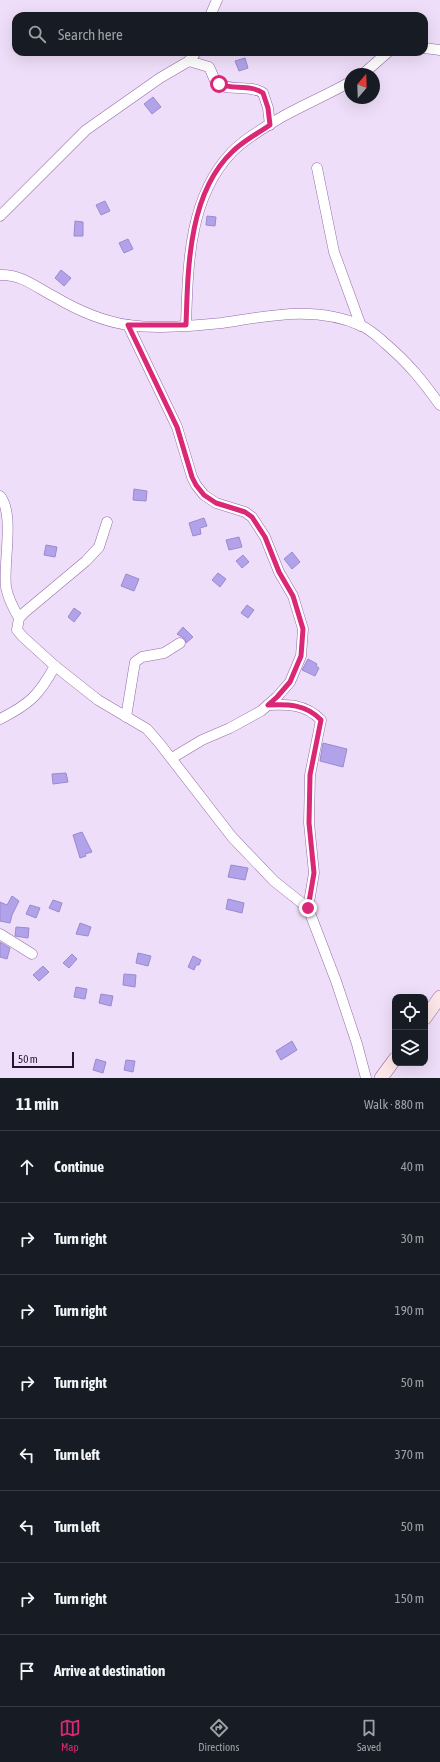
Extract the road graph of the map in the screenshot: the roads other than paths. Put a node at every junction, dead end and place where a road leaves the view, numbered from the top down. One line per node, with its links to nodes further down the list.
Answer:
1 (217, 0): 2 (street)
2 (212, 12)
3 (428, 48): 4 (street)
4 (440, 50)
5 (193, 56): 7 (street)
6 (383, 56): 8 (street)
7 (189, 61): 10 (street); 12 (street)
8 (370, 68)
9 (344, 85): 10 (street)
10 (270, 125): 15 (street)
11 (317, 168): 16 (street)
12 (0, 216)
13 (0, 275): 14 (street)
14 (128, 325): 15 (street); 23 (street)
15 (186, 325): 16 (street)
16 (361, 326): 17 (street)
17 (440, 405)
18 (0, 496): 20 (street)
19 (107, 522): 20 (street)
20 (19, 618): 22 (street)
21 (180, 643): 24 (street)
22 (55, 666): 24 (street); 25 (street)
23 (268, 705): 26 (street); 27 (street)
24 (126, 717): 26 (street)
25 (0, 719)
26 (172, 758): 27 (street)
27 (308, 908): 33 (street)
28 (0, 934): 29 (street)
29 (32, 954)
30 (440, 997): 31 (street)
31 (428, 1014)
32 (392, 1063): 34 (street)
33 (366, 1078)
34 (381, 1078)

